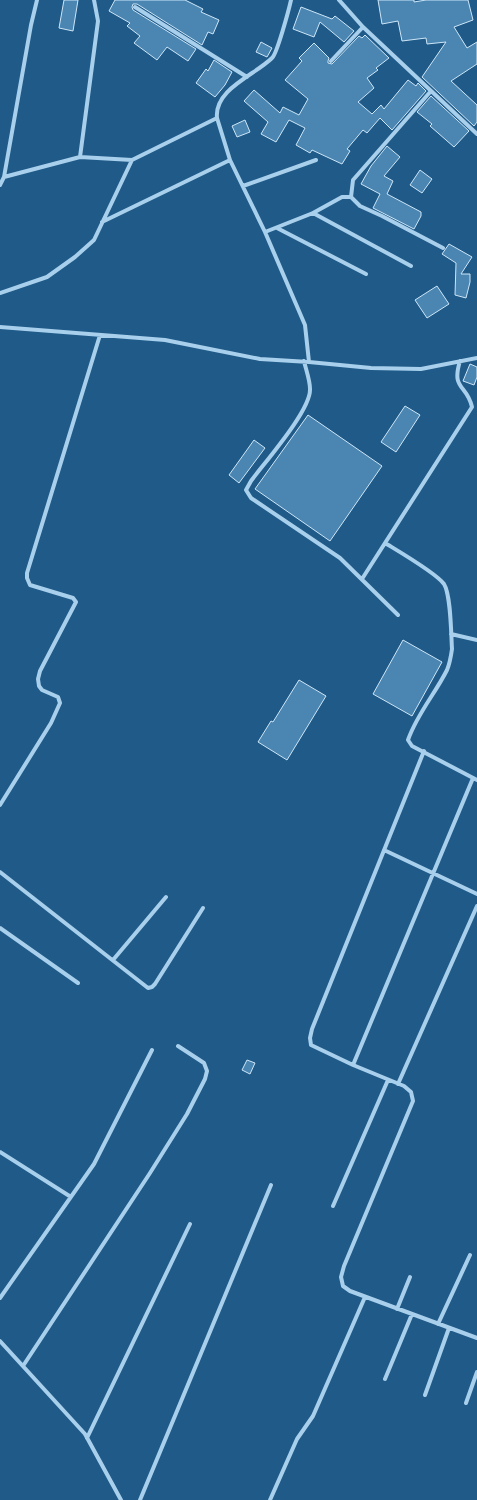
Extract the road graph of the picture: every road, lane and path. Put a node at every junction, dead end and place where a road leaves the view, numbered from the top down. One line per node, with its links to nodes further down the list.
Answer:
1 (36, 0): 16 (street)
2 (94, 0): 12 (street)
3 (291, 0): 8 (street)
4 (340, 0): 6 (street)
5 (135, 7): 8 (street)
6 (363, 27): 7 (street); 9 (street)
7 (330, 61)
8 (247, 77): 10 (street)
9 (431, 91): 11 (street); 19 (street)
10 (217, 118): 13 (street); 14 (street)
11 (477, 134)
12 (80, 157): 13 (street); 16 (street)
13 (132, 160): 21 (street)
14 (230, 160): 18 (street); 21 (street)
15 (316, 160): 18 (street)
16 (4, 176): 17 (street)
17 (0, 185)
18 (243, 186): 23 (street)
19 (351, 197): 20 (street); 24 (street)
20 (313, 213): 22 (street); 25 (street)
21 (102, 222): 27 (street)
22 (277, 228): 23 (street); 26 (street)
23 (266, 232): 32 (street)
24 (443, 248)
25 (411, 266)
26 (366, 274)
27 (0, 293)
28 (0, 327): 29 (street)
29 (100, 335): 32 (street); 40 (street)
30 (477, 358): 31 (street)
31 (460, 361): 32 (street); 33 (street)
32 (307, 362): 34 (street)
33 (385, 543): 34 (street); 36 (street)
34 (362, 579): 35 (street)
35 (398, 615)
36 (451, 634): 37 (street); 38 (street)
37 (477, 640)
38 (424, 752): 39 (street); 41 (street)
39 (475, 779): 43 (street)
40 (0, 805)
41 (384, 850): 43 (street); 53 (street)
42 (0, 872): 49 (street)
43 (433, 874): 44 (street); 53 (street)
44 (477, 894)
45 (166, 897): 49 (street)
46 (477, 906): 55 (street)
47 (204, 908): 49 (street)
48 (0, 928): 50 (street)
49 (113, 960)
50 (78, 983)
51 (178, 1046): 71 (street)
52 (152, 1050): 58 (street)
53 (353, 1065): 54 (street)
54 (388, 1080): 55 (street); 59 (street)
55 (398, 1084): 63 (street)
56 (0, 1152): 58 (street)
57 (271, 1185): 78 (street)
58 (71, 1197): 64 (street)
59 (333, 1206)
60 (190, 1224): 76 (street)
61 (470, 1255): 67 (street)
62 (410, 1276): 65 (street)
63 (365, 1297): 65 (street); 79 (street)
64 (0, 1298)
65 (397, 1309): 66 (street)
66 (412, 1314): 67 (street); 73 (street)
67 (438, 1324): 68 (street)
68 (449, 1328): 69 (street); 74 (street)
69 (477, 1338)
70 (0, 1341): 71 (street)
71 (23, 1366): 76 (street)
72 (477, 1372): 75 (street)
73 (385, 1380)
74 (425, 1395)
75 (466, 1402)
76 (87, 1438): 77 (street)
77 (121, 1500)
78 (140, 1500)
79 (270, 1500)

